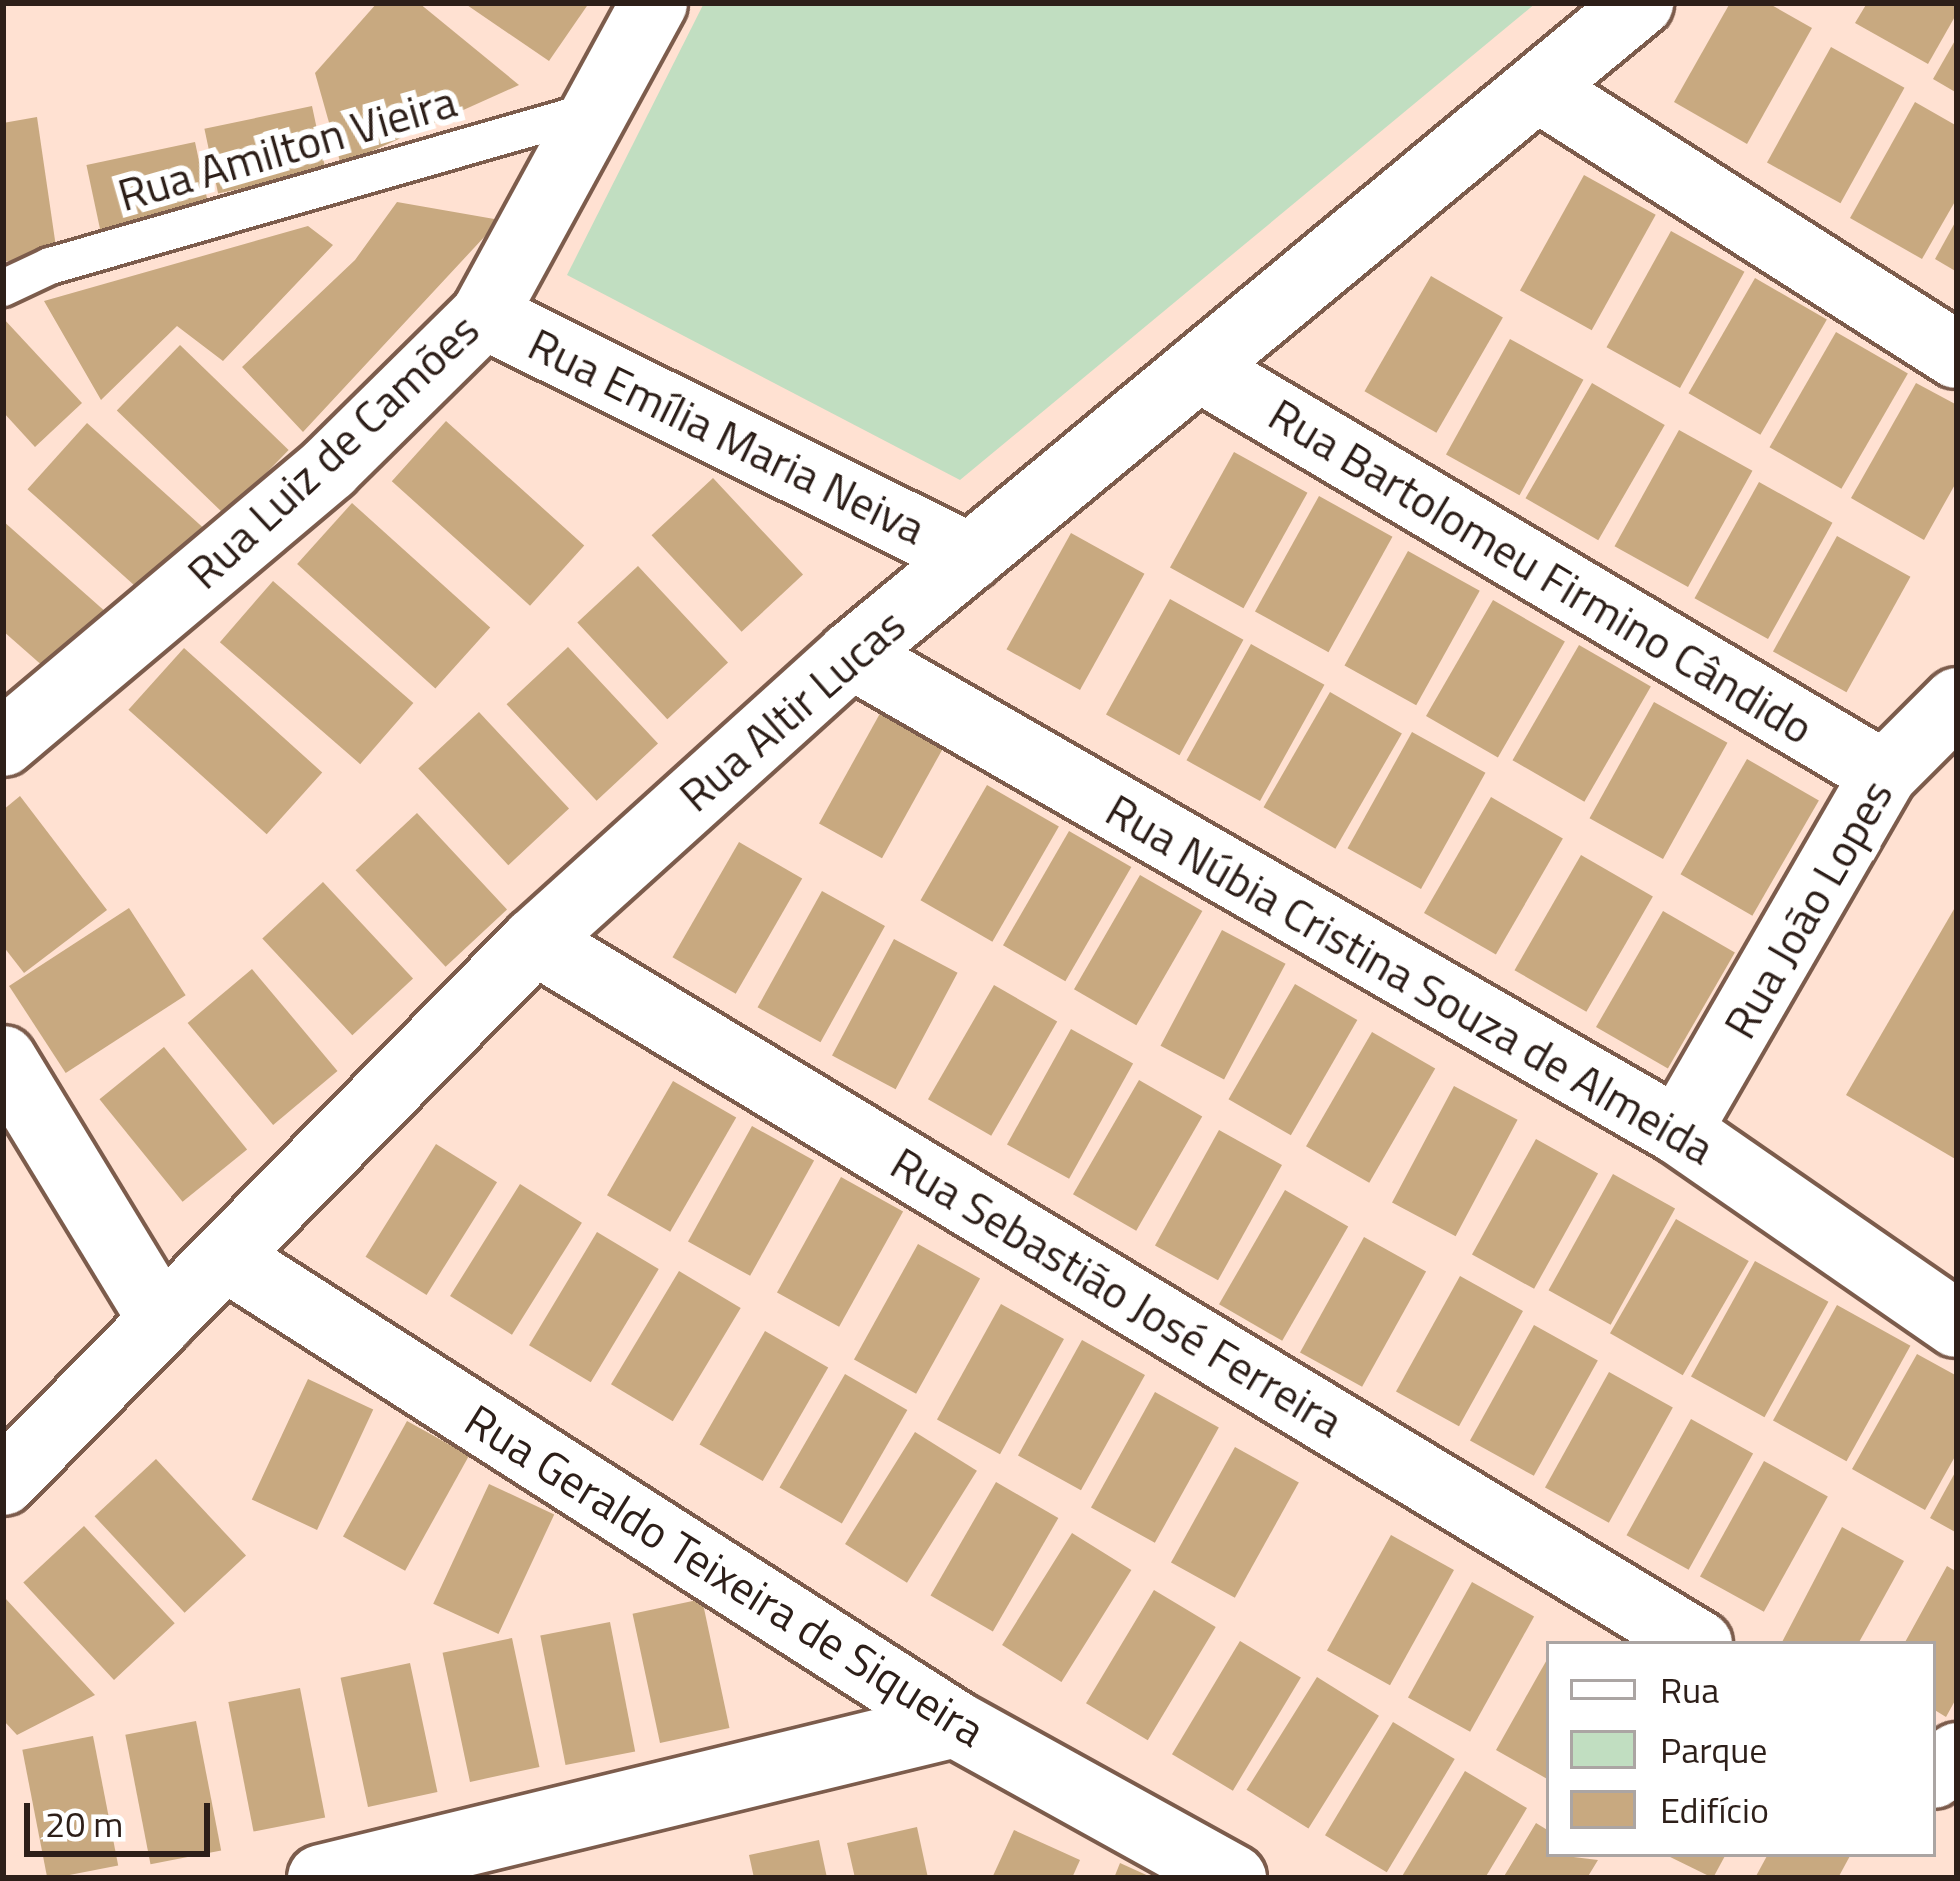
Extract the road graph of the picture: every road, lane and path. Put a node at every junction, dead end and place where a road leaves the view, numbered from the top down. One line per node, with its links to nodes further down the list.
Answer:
1 (654, 3): 4 (street, Rua Luiz de Camões)
2 (1640, 3): 3 (street, Rua Altir Lucas)
3 (1539, 89): 7 (street); 8 (street, Rua Altir Lucas)
4 (600, 108): 5 (lane, Rua Amilton Vieira); 6 (street, Rua Luiz de Camões)
5 (3, 287)
6 (484, 315): 9 (street, Rua Emília Maria Neiva); 12 (street, Rua Luiz de Camões)
7 (1957, 355)
8 (1198, 368): 9 (street, Rua Altir Lucas); 13 (street, Rua Bartolomeu Firmino Cândido)
9 (970, 557): 10 (street, Rua Altir Lucas)
10 (850, 655): 14 (street, Rua Altir Lucas); 16 (street, Rua Núbia Cristina Souza de Almeida)
11 (1957, 701): 13 (street, Rua João Lopes)
12 (3, 743)
13 (1884, 774): 16 (street, Rua João Lopes)
14 (535, 941): 17 (street, Rua Altir Lucas); 21 (street, Rua Sebastião José Ferreira)
15 (3, 1058): 18 (street)
16 (1678, 1131): 19 (street, Rua Núbia Cristina Souza de Almeida)
17 (225, 1257): 18 (street, Rua Altir Lucas); 22 (street, Rua Geraldo Teixeira de Siqueira)
18 (162, 1321): 20 (street, Rua Altir Lucas)
19 (1957, 1324)
20 (3, 1482)
21 (1694, 1641)
22 (955, 1724): 23 (street); 24 (street, Rua Geraldo Teixeira de Siqueira)
23 (321, 1878)
24 (1232, 1878)

